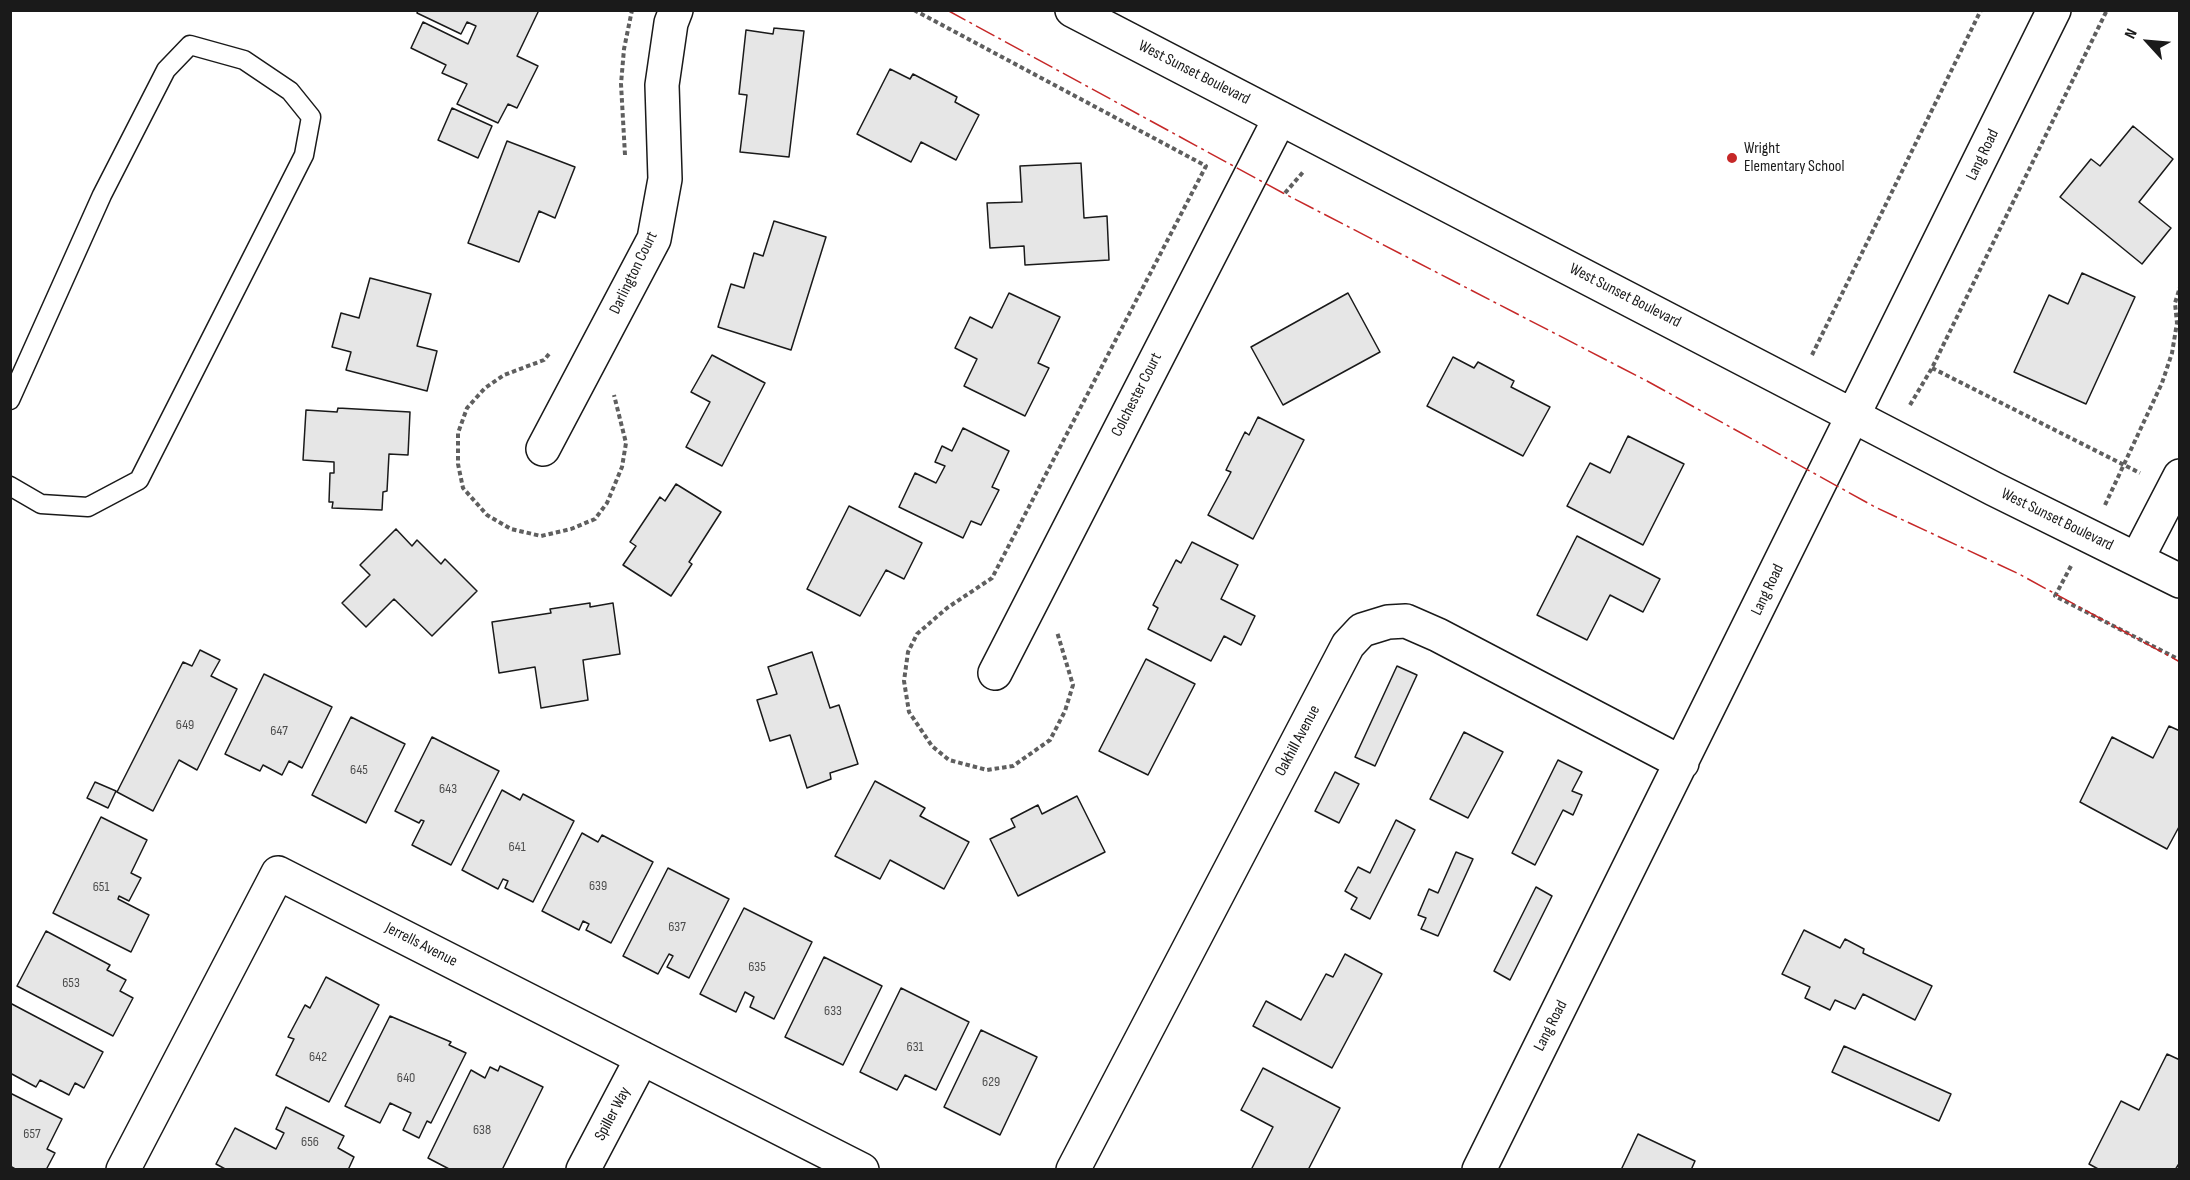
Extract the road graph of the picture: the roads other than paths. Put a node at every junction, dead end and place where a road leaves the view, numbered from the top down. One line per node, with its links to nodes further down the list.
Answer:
1 (676, 10): 7 (street, Darlington Court)
2 (1072, 10): 4 (street, West Sunset Boulevard)
3 (2054, 10): 6 (street, Lang Road)
4 (1280, 118): 6 (street, West Sunset Boulevard); 12 (street, Colchester Court)
5 (10, 400): 9 (lane)
6 (1855, 415): 10 (street, West Sunset Boulevard); 13 (street, Lang Road)
7 (543, 449)
8 (2176, 483): 10 (street)
9 (10, 486)
10 (2137, 559): 11 (street, West Sunset Boulevard)
11 (2180, 581)
12 (995, 673)
13 (1682, 763): 18 (street, Oakhill Avenue); 19 (street, Lang Road)
14 (642, 1058): 15 (street, Jerrells Avenue); 16 (street, Spiller Way); 17 (street, Jerrells Avenue)
15 (123, 1170)
16 (583, 1170)
17 (862, 1170)
18 (1073, 1170)
19 (1479, 1170)

